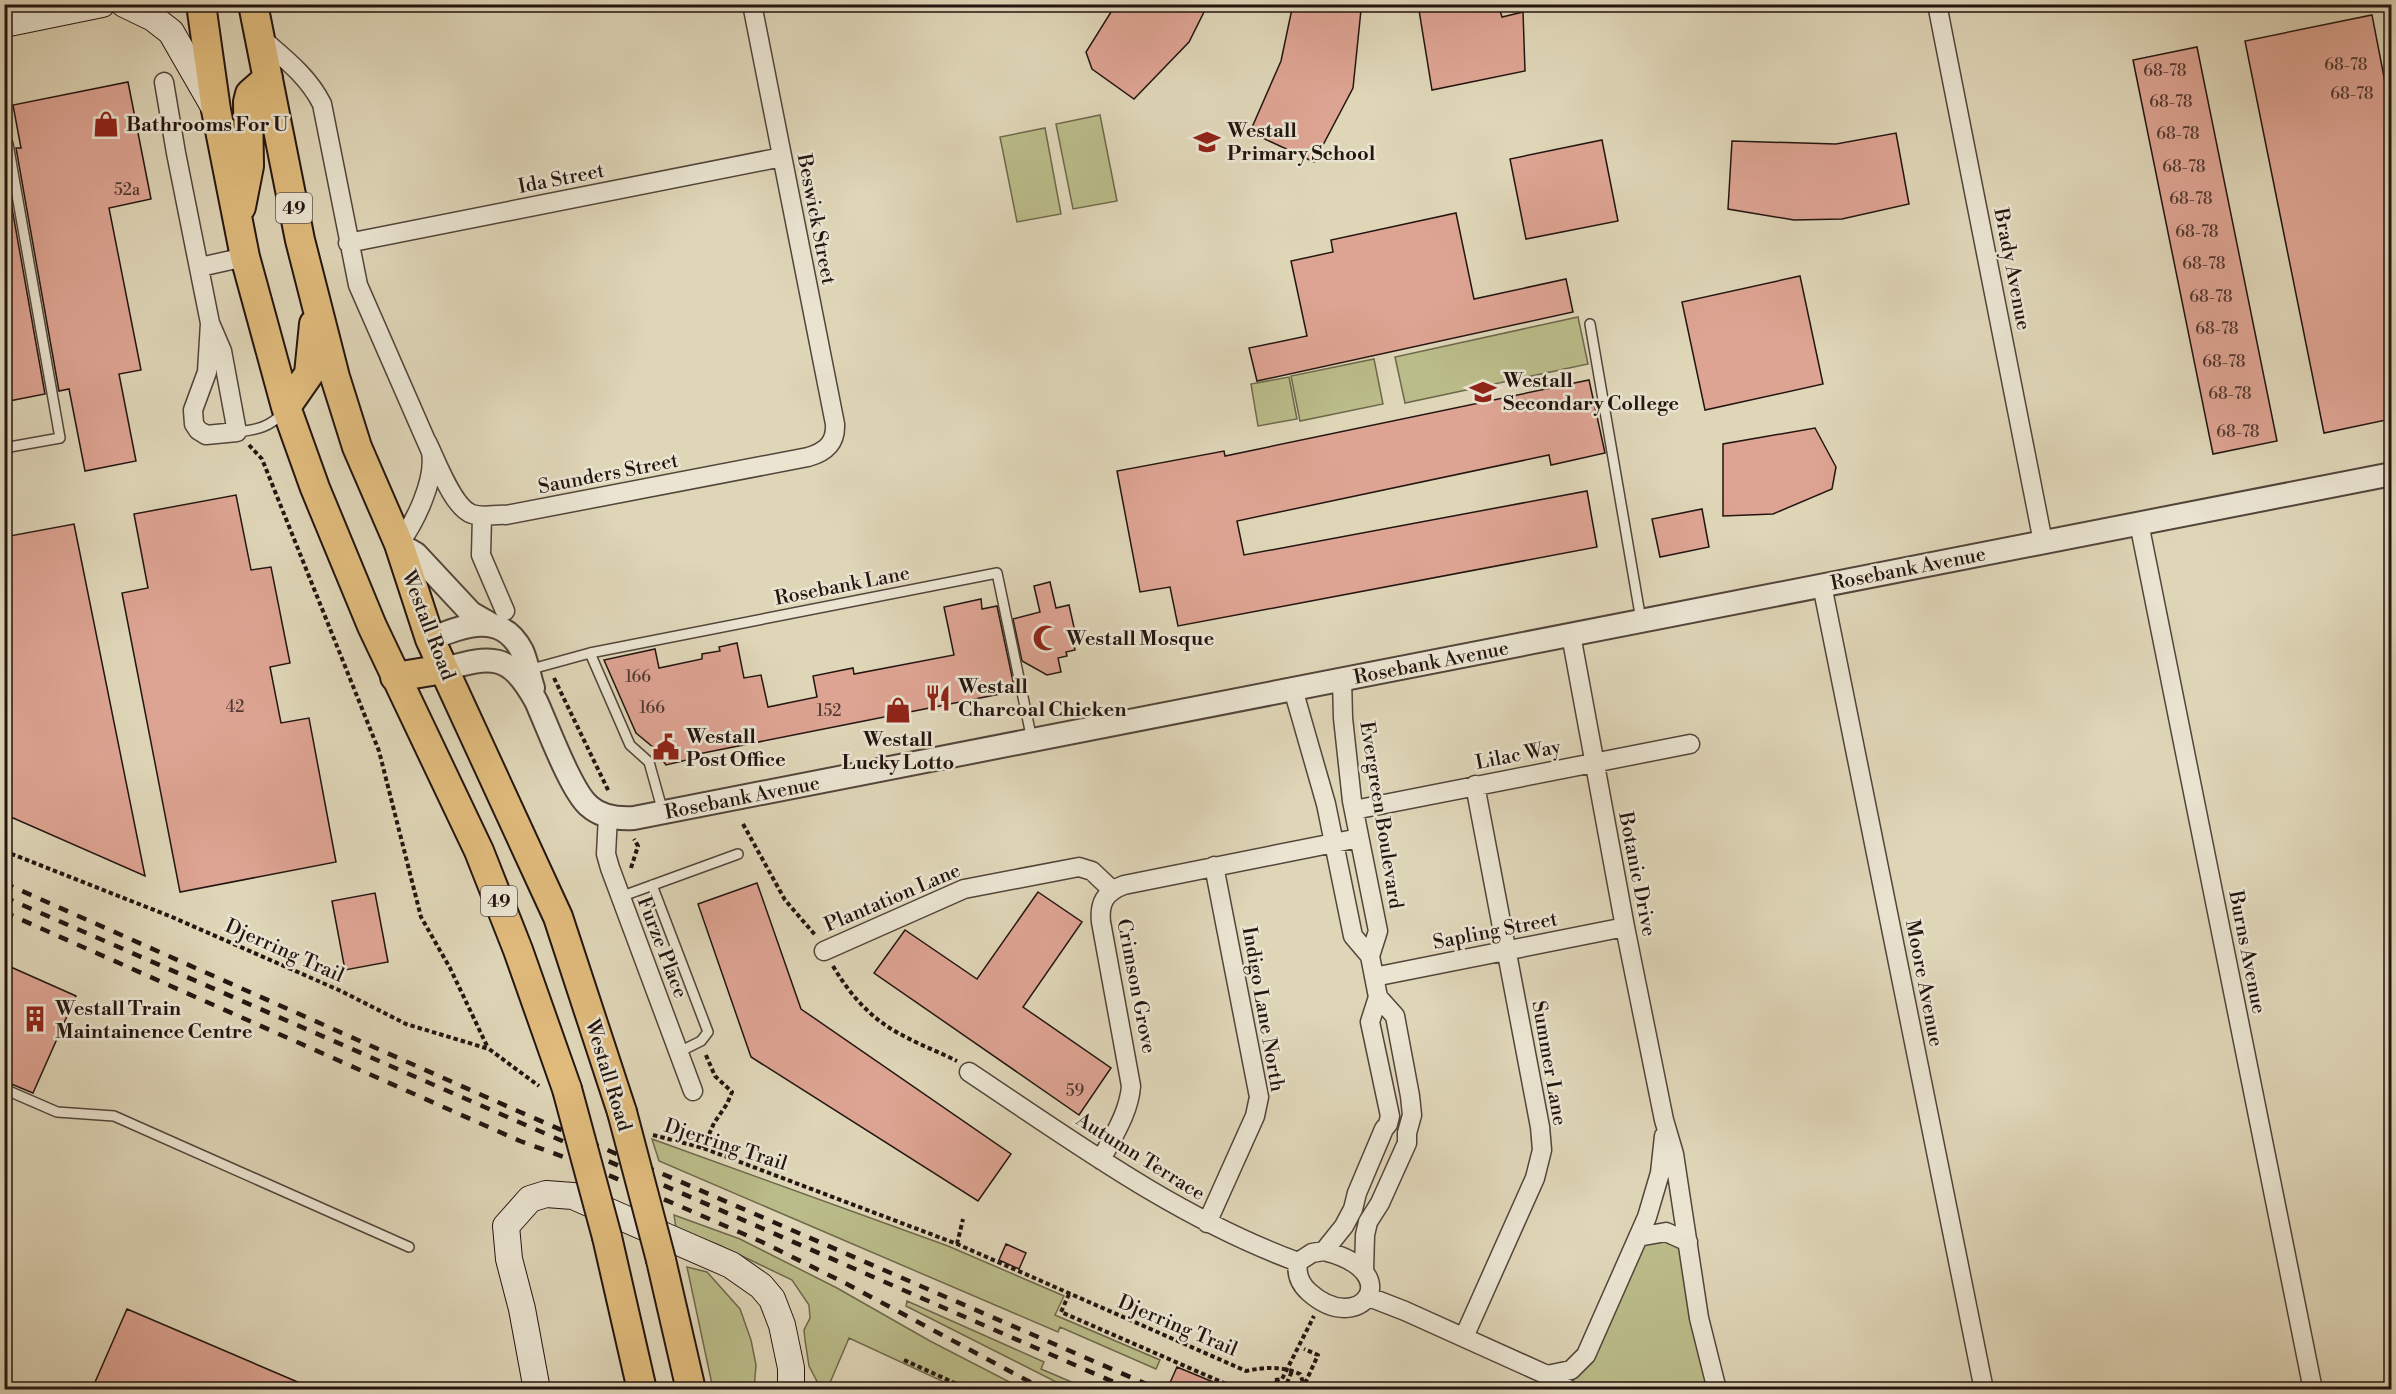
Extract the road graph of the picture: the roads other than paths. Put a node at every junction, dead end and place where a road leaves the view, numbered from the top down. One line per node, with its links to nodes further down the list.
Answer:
1 (102, 4): 7 (main road)
2 (123, 4): 11 (main road)
3 (201, 4): 11 (main road, 49)
4 (253, 4): 8 (main road, Westall Road / 49)
5 (752, 4): 13 (street, Beswick Street)
6 (1937, 4): 29 (street, Brady Avenue)
7 (4, 24)
8 (260, 38): 9 (main road, Westall Road / 49); 15 (street)
9 (268, 78): 14 (main road); 18 (main road, Westall Road / 49)
10 (164, 82): 17 (street)
11 (216, 110): 14 (main road, 49)
12 (4, 137): 25 (lane)
13 (782, 157): 15 (street, Ida Street); 24 (street, Beswick Street)
14 (238, 221): 16 (main road, 49)
15 (348, 243): 23 (street)
16 (245, 257): 17 (street); 21 (main road, 49)
17 (200, 267): 19 (street)
18 (316, 305): 21 (main road); 30 (main road, Westall Road / 49)
19 (210, 323): 22 (street); 22 (street)
20 (1590, 324): 33 (lane)
21 (286, 407): 22 (lane); 39 (main road, 49)
22 (237, 432)
23 (427, 441): 27 (street); 30 (street)
24 (832, 442): 27 (street, Saunders Street)
25 (4, 448)
26 (2391, 474): 28 (street, Rosebank Avenue)
27 (489, 515): 32 (street)
28 (2139, 523): 29 (street, Rosebank Avenue); 86 (street, Burns Avenue)
29 (2043, 542): 31 (street, Rosebank Avenue)
30 (399, 544): 32 (street); 35 (main road, Westall Road / 49)
31 (1822, 585): 33 (street, Rosebank Avenue); 85 (street, Moore Avenue)
32 (500, 619): 35 (street); 38 (street)
33 (1641, 620): 34 (street, Rosebank Avenue)
34 (1571, 635): 40 (street, Rosebank Avenue); 45 (street, Botanic Drive)
35 (430, 639): 37 (main road, Westall Road / 49); 39 (main road)
36 (590, 653): 38 (lane, Rosebank Lane); 43 (lane, Rosebank Lane); 48 (lane)
37 (444, 669): 39 (main road); 42 (street); 81 (main road, Westall Road / 49, bridge)
38 (528, 670): 42 (street)
39 (395, 677): 80 (main road, 49, bridge)
40 (1342, 680): 41 (street, Rosebank Avenue); 47 (street, Evergreen Boulevard)
41 (1293, 689): 43 (street, Rosebank Avenue); 51 (street, Evergreen Boulevard)
42 (536, 701): 49 (street)
43 (1032, 740): 48 (street, Rosebank Avenue)
44 (1690, 744): 45 (street, Lilac Way)
45 (1595, 763): 46 (street, Lilac Way); 57 (street, Botanic Drive)
46 (1475, 785): 47 (street, Lilac Way); 58 (street, Summer Lane)
47 (1354, 810): 50 (street, Evergreen Boulevard)
48 (663, 812): 49 (street, Rosebank Avenue)
49 (608, 816): 56 (street, Furze Place)
50 (1359, 838): 51 (street); 60 (street, Evergreen Boulevard)
51 (1335, 843): 53 (street); 60 (street, Evergreen Boulevard)
52 (738, 854): 54 (lane)
53 (1214, 866): 55 (street); 69 (street, Indigo Lane North)
54 (652, 885): 56 (lane); 63 (lane)
55 (1112, 890): 59 (street, Plantation Lane); 68 (street, Crimson Grove)
56 (620, 897): 63 (street, Furze Place)
57 (1625, 927): 58 (street, Sapling Street); 67 (street, Botanic Drive)
58 (1506, 950): 61 (street, Sapling Street); 77 (street, Summer Lane)
59 (824, 951)
60 (1370, 956): 61 (street, Evergreen Boulevard)
61 (1374, 977): 62 (street, Evergreen Boulevard)
62 (1378, 997): 73 (street, Evergreen Boulevard); 75 (street, Evergreen Boulevard)
63 (678, 1052): 66 (street, Furze Place)
64 (969, 1072): 68 (street, Autumn Terrace)
65 (4, 1089): 72 (lane)
66 (693, 1091)
67 (1664, 1120): 70 (street, Botanic Drive); 71 (street, Botanic Drive)
68 (1101, 1160): 69 (street, Autumn Terrace)
69 (1207, 1223): 74 (street, Autumn Terrace)
70 (1638, 1237): 71 (street); 78 (street, Botanic Drive)
71 (1688, 1242): 84 (street, Botanic Drive)
72 (409, 1247)
73 (1324, 1251): 74 (street); 75 (street)
74 (1298, 1262): 76 (street)
75 (1364, 1271): 76 (street)
76 (1369, 1298): 77 (street)
77 (1464, 1336): 78 (street)
78 (1547, 1375): 83 (street)
79 (537, 1389): 82 (main road)
80 (642, 1389)
81 (691, 1389)
82 (791, 1389)
83 (1569, 1389)
84 (1717, 1389)
85 (1984, 1389)
86 (2313, 1389)

